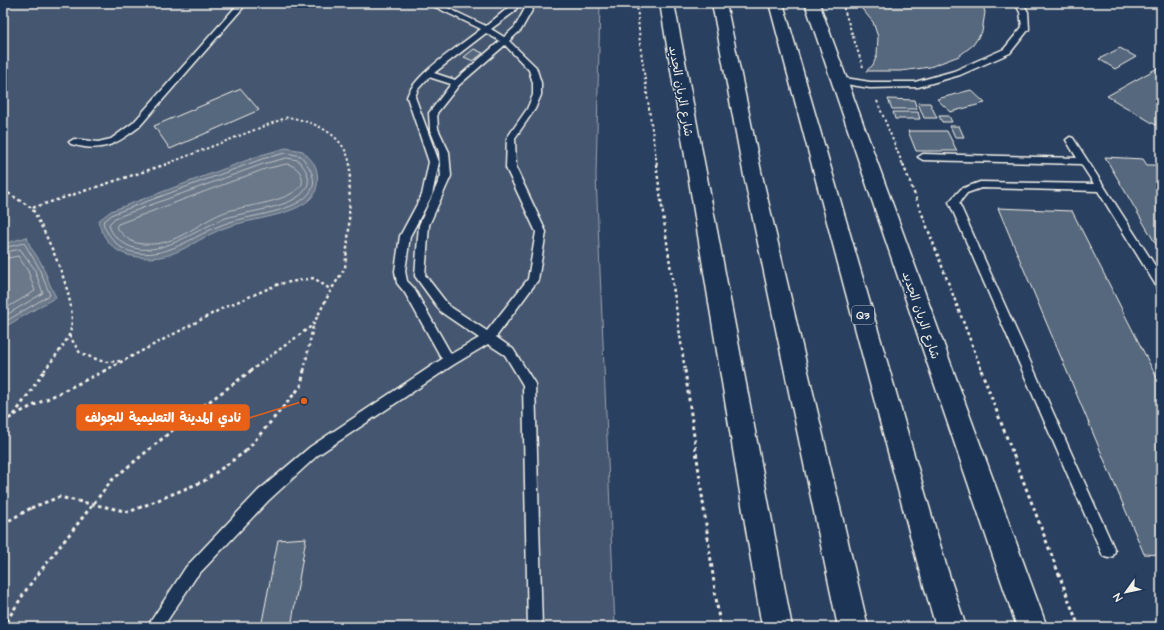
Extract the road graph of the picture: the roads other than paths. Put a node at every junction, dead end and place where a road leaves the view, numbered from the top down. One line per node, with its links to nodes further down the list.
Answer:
1 (243, 3): 16 (lane)
2 (431, 3): 10 (lane)
3 (516, 3): 10 (lane)
4 (532, 3): 11 (lane)
5 (667, 3): 26 (main road, شارع الريان الجديد)
6 (719, 3): 27 (main road)
7 (776, 3): 28 (main road, Q3)
8 (812, 3): 13 (main road, شارع الريان الجديد)
9 (1019, 3): 13 (lane)
10 (486, 29): 11 (lane); 12 (lane)
11 (505, 41): 14 (lane); 21 (lane)
12 (428, 74): 14 (lane); 22 (lane)
13 (839, 80): 29 (main road, شارع الريان الجديد)
14 (456, 83): 21 (lane)
15 (1070, 140): 18 (lane)
16 (74, 142)
17 (923, 157): 18 (lane)
18 (1083, 161): 19 (lane)
19 (1102, 188): 20 (lane); 23 (lane)
20 (1161, 284)
21 (489, 338): 22 (lane); 25 (lane)
22 (449, 361): 24 (lane)
23 (1108, 552)
24 (154, 627)
25 (535, 627)
26 (777, 627)
27 (853, 627)
28 (951, 627)
29 (1032, 627)

